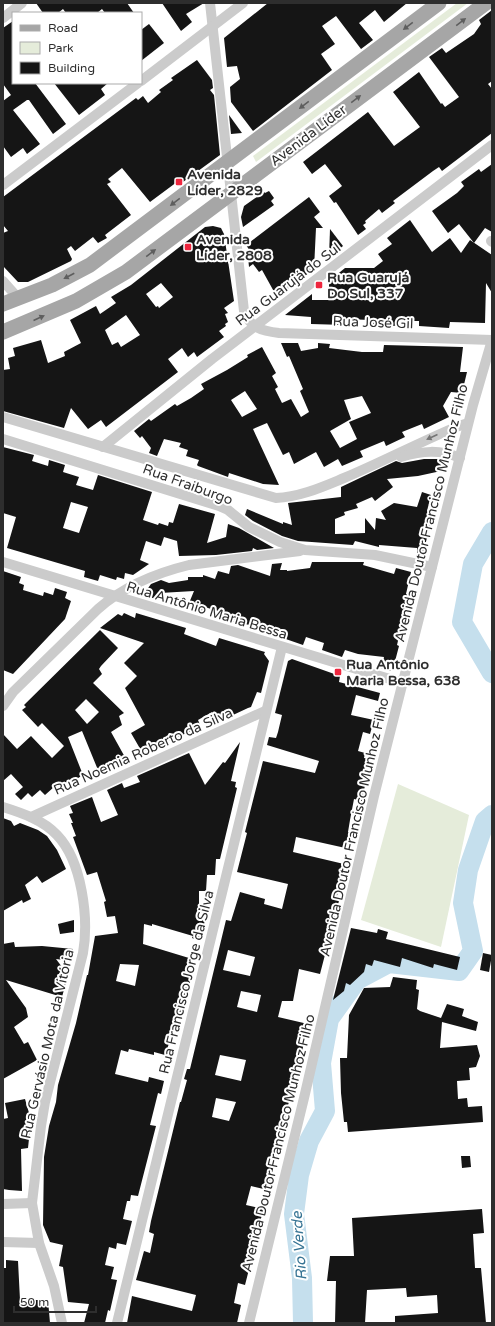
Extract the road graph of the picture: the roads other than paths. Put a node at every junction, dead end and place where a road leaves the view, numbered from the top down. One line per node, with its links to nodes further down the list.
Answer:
1 (22, 3): 6 (street)
2 (210, 3): 7 (street)
3 (243, 3): 7 (street)
4 (439, 3): 11 (main road, Avenida Líder, one-way to 11)
5 (486, 3): 13 (main road, Avenida Líder, one-way to 5)
6 (3, 18)
7 (213, 26): 8 (street); 11 (street)
8 (142, 80)
9 (137, 84): 12 (street)
10 (492, 145): 17 (street, Rua Guarujá do Sul)
11 (228, 161): 13 (street); 15 (main road, Avenida Líder, one-way to 15)
12 (3, 185)
13 (231, 193): 17 (street); 18 (main road, Avenida Líder, one-way to 13)
14 (3, 281): 15 (street)
15 (19, 299): 16 (main road, Avenida Líder)
16 (3, 304)
17 (254, 327): 19 (street, Rua José Gil); 23 (street, Rua Guarujá do Sul)
18 (3, 332)
19 (492, 340): 21 (street, Avenida Doutor Francisco Munhoz Filho)
20 (3, 417): 23 (street, Rua Fraiburgo)
21 (468, 423): 24 (street, Avenida Doutor Francisco Munhoz Filho); 25 (street, Rua Fraiburgo, one-way to 25)
22 (3, 439): 26 (street, Rua Fraiburgo)
23 (103, 447): 25 (street, Rua Fraiburgo)
24 (460, 458): 25 (street, Rua Fraiburgo); 28 (street, Avenida Doutor Francisco Munhoz Filho)
25 (385, 461)
26 (306, 550): 28 (street, Rua Fraiburgo); 29 (street)
27 (3, 562): 29 (street, Rua Antônio Maria Bessa)
28 (432, 567): 31 (street, Avenida Doutor Francisco Munhoz Filho)
29 (112, 596): 30 (street, Rua Antônio Maria Bessa); 32 (street)
30 (282, 647): 31 (street, Rua Antônio Maria Bessa); 34 (street, Rua Francisco Jorge da Silva)
31 (403, 683): 43 (street, Avenida Doutor Francisco Munhoz Filho)
32 (8, 691): 33 (street)
33 (3, 706)
34 (266, 711): 36 (street, Rua Noemia Roberto da Silva); 42 (street, Rua Francisco Jorge da Silva)
35 (3, 807): 36 (street, Rua Gervásio Mota da Vitória)
36 (31, 817): 37 (street, Rua Gervásio Mota da Vitória)
37 (32, 1203): 38 (street); 40 (street, Rua Gervásio Mota da Vitória)
38 (3, 1204)
39 (3, 1242): 40 (street)
40 (39, 1243): 41 (street, Rua Gervásio Mota da Vitória)
41 (62, 1323)
42 (117, 1323)
43 (249, 1323)

